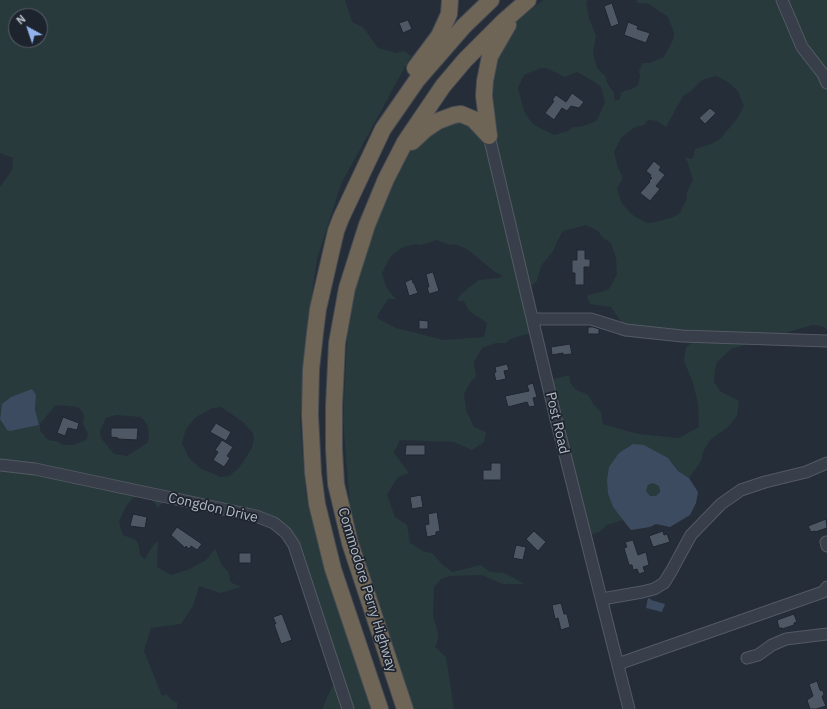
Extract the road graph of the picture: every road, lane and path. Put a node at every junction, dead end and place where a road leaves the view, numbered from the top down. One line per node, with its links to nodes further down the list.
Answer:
1 (450, 0): 8 (highway)
2 (490, 0): 8 (highway, Commodore Perry Highway)
3 (782, 0): 5 (street)
4 (527, 1): 6 (highway); 10 (highway, Commodore Perry Highway)
5 (827, 83)
6 (484, 96): 7 (highway); 9 (highway)
7 (461, 114): 9 (highway); 10 (highway)
8 (383, 129): 13 (highway, Commodore Perry Highway)
9 (490, 136): 11 (street, Post Road)
10 (386, 179): 14 (highway, Commodore Perry Highway)
11 (533, 319): 12 (street); 20 (street, Post Road)
12 (827, 341)
13 (310, 415): 14 (highway); 16 (highway, Commodore Perry Highway)
14 (334, 422): 15 (highway, Commodore Perry Highway)
15 (334, 449): 16 (highway); 26 (highway, Commodore Perry Highway)
16 (312, 452): 25 (highway, Commodore Perry Highway)
17 (827, 463): 20 (street)
18 (0, 465): 24 (street, Congdon Drive)
19 (827, 587): 23 (street)
20 (602, 599): 23 (street, Post Road)
21 (827, 634): 22 (street)
22 (746, 658)
23 (618, 664): 27 (street, Post Road)
24 (348, 709)
25 (380, 709)
26 (405, 709)
27 (629, 709)

